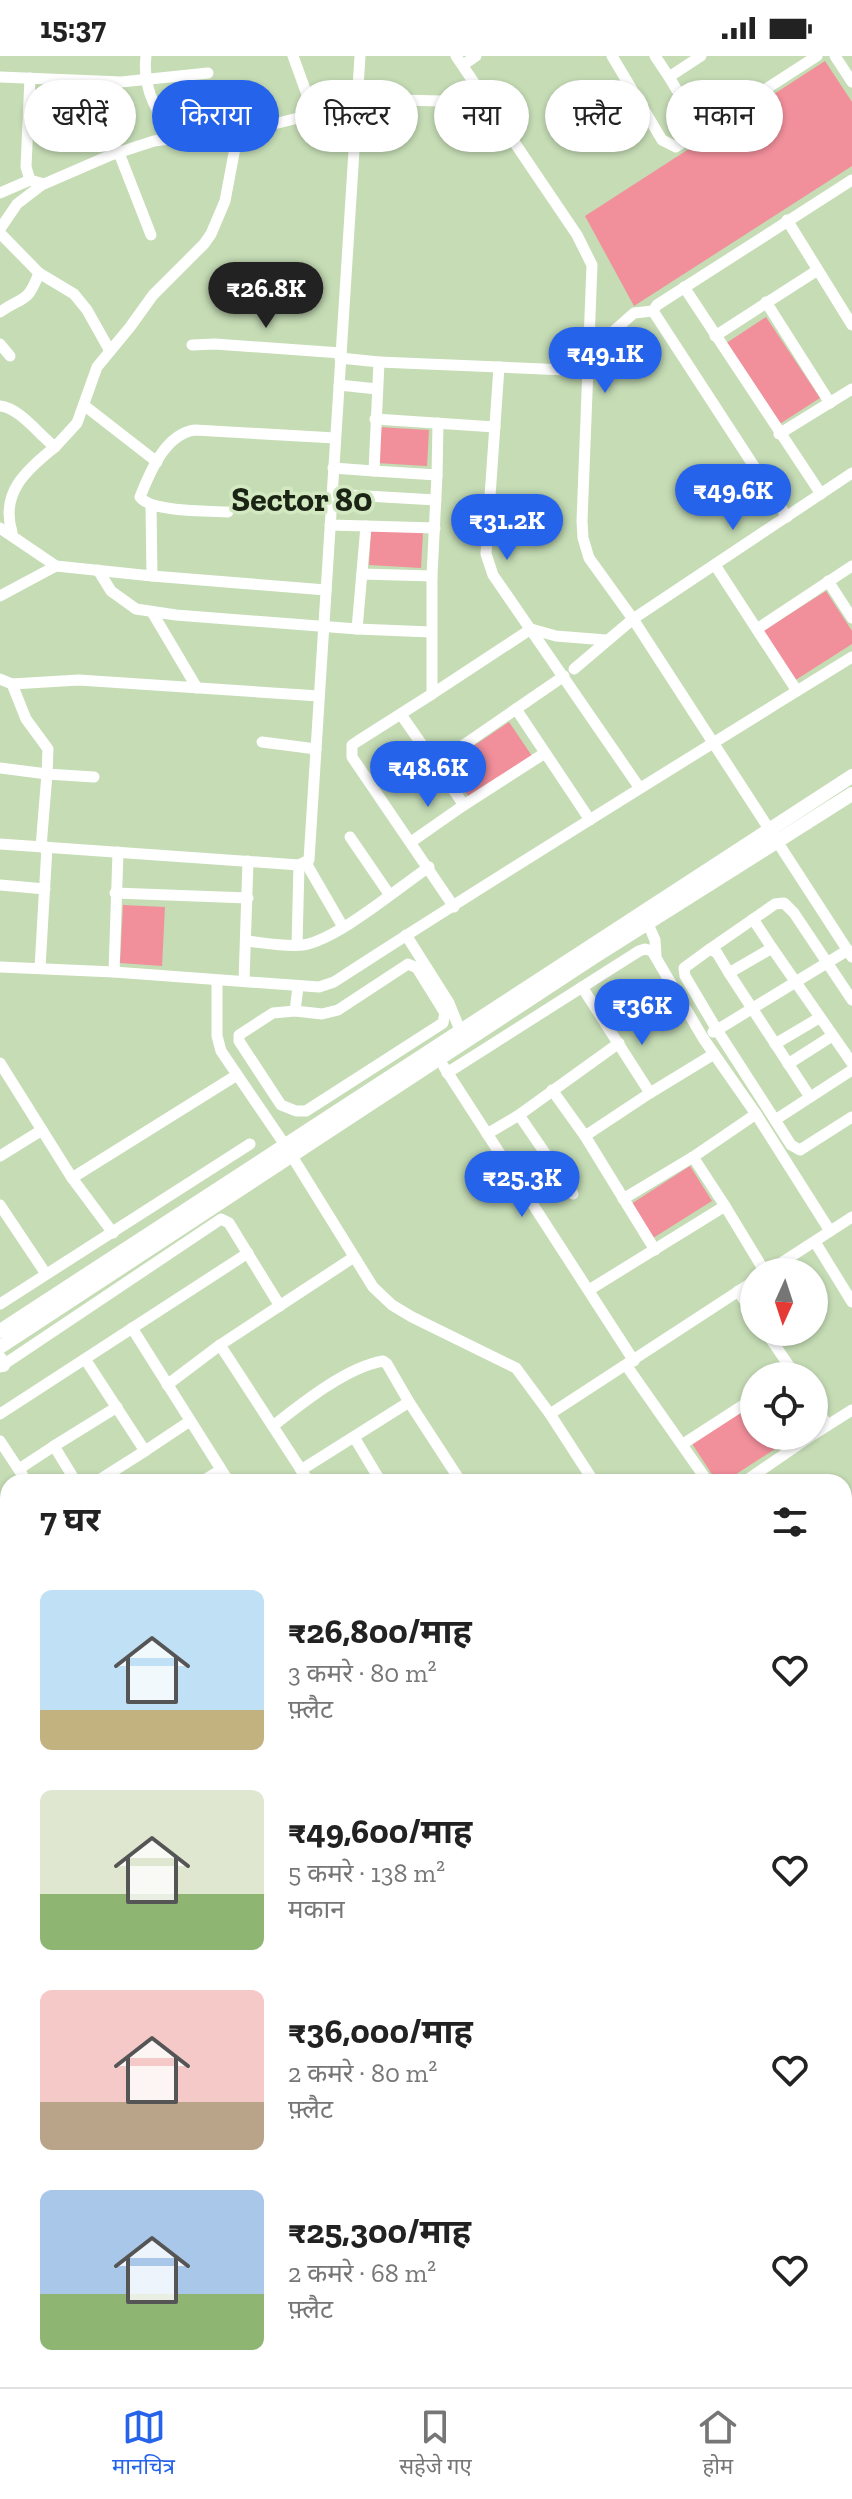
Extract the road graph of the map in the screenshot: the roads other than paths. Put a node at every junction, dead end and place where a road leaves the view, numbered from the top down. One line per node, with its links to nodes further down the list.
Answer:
1 (146, 56): 15 (street)
2 (293, 56): 16 (street)
3 (360, 56): 17 (street)
4 (476, 56): 10 (street)
5 (612, 56): 23 (street)
6 (655, 56): 13 (street)
7 (701, 56): 13 (street)
8 (817, 56): 20 (street)
9 (835, 56): 21 (street)
10 (460, 61): 18 (street)
11 (208, 73): 15 (street)
12 (0, 77): 14 (street)
13 (669, 77): 19 (street)
14 (30, 78): 15 (street); 29 (street)
15 (144, 80): 22 (street)
16 (302, 80)
17 (358, 80)
18 (472, 80)
19 (671, 80)
20 (781, 80)
21 (852, 82)
22 (152, 97)
23 (666, 142)
24 (152, 144): 28 (street)
25 (234, 152): 46 (street)
26 (353, 152): 49 (street)
27 (520, 152): 47 (street)
28 (119, 153): 31 (street); 35 (street)
29 (30, 180): 31 (street); 32 (street)
30 (852, 180): 33 (street)
31 (44, 184): 34 (street)
32 (0, 193)
33 (787, 220): 36 (street); 38 (street)
34 (0, 231): 37 (street)
35 (151, 235)
36 (816, 271): 39 (street); 42 (street)
37 (39, 273): 41 (street); 46 (street)
38 (684, 287): 40 (street); 43 (street)
39 (766, 302): 43 (street); 56 (street)
40 (653, 311): 47 (street); 75 (street)
41 (0, 312)
42 (852, 325)
43 (715, 336): 62 (street)
44 (0, 344): 48 (street)
45 (192, 345): 49 (street)
46 (110, 351): 58 (street)
47 (590, 352): 52 (street)
48 (10, 356)
49 (341, 356): 50 (street); 53 (street)
50 (379, 362): 51 (street); 54 (street)
51 (499, 367): 52 (street); 61 (street)
52 (589, 371): 92 (street)
53 (339, 385): 54 (street); 63 (street)
54 (377, 389): 59 (street)
55 (852, 389): 56 (street)
56 (830, 403): 62 (street)
57 (0, 406): 64 (street)
58 (85, 406): 64 (street); 65 (street)
59 (375, 419): 60 (street); 67 (street)
60 (438, 423): 61 (street); 69 (street)
61 (495, 427): 95 (street)
62 (779, 434): 71 (street)
63 (335, 438): 65 (street); 66 (street)
64 (55, 447): 79 (street)
65 (157, 462): 73 (street)
66 (333, 468): 67 (street); 70 (street)
67 (374, 471): 69 (street)
68 (852, 473): 71 (street)
69 (437, 475): 72 (street)
70 (332, 494): 72 (street); 76 (street)
71 (821, 494): 75 (street)
72 (436, 500): 78 (street)
73 (151, 505): 74 (street); 85 (street)
74 (228, 512)
75 (787, 517): 80 (street)
76 (330, 525): 77 (street); 88 (street)
77 (366, 526): 78 (street); 84 (street)
78 (435, 528): 86 (street)
79 (6, 534): 81 (street)
80 (715, 565): 92 (street); 96 (street)
81 (56, 566): 83 (street); 89 (street)
82 (852, 566): 87 (street)
83 (98, 570): 85 (street); 90 (street)
84 (362, 574): 86 (street); 94 (street)
85 (152, 576): 88 (street)
86 (432, 576): 97 (street)
87 (828, 581): 91 (street); 96 (street)
88 (326, 590): 93 (street)
89 (0, 596)
90 (152, 612): 93 (street); 103 (street)
91 (852, 618)
92 (633, 619): 98 (street); 110 (street)
93 (323, 627): 94 (street); 106 (street)
94 (357, 629): 97 (street)
95 (531, 629): 98 (street); 100 (street); 105 (street)
96 (757, 629): 104 (street)
97 (431, 632): 105 (street)
98 (606, 640): 100 (street)
99 (852, 657): 104 (street)
100 (569, 672): 107 (street); 118 (street)
101 (0, 679): 102 (street)
102 (12, 684): 103 (street); 115 (street)
103 (197, 688): 106 (street)
104 (797, 691): 110 (street)
105 (432, 694): 108 (street)
106 (319, 696): 111 (street)
107 (516, 709): 112 (street); 113 (street)
108 (402, 716): 113 (street); 124 (street)
109 (262, 742): 111 (street)
110 (713, 744): 118 (street); 122 (street)
111 (316, 749): 129 (street)
112 (545, 753): 120 (street); 121 (street)
113 (436, 764): 120 (street)
114 (0, 768): 115 (street)
115 (47, 774): 117 (street); 126 (street)
116 (852, 776): 122 (main road)
117 (94, 777)
118 (639, 787): 121 (street)
119 (852, 794): 122 (main road)
120 (464, 805): 124 (street)
121 (590, 820): 136 (street)
122 (775, 836): 138 (main road); 145 (street); 161 (main road)
123 (350, 837): 134 (street)
124 (411, 842): 130 (street)
125 (0, 844): 126 (street)
126 (44, 847): 127 (street); 132 (street)
127 (118, 852): 128 (street); 133 (street)
128 (248, 861): 129 (street); 135 (street)
129 (302, 864): 139 (street); 142 (street)
130 (429, 867): 134 (street); 136 (street)
131 (0, 885): 132 (street)
132 (45, 889): 149 (street)
133 (115, 893): 135 (street); 150 (street)
134 (389, 894): 139 (street)
135 (248, 898): 141 (street)
136 (454, 907): 140 (street)
137 (753, 919): 143 (street); 144 (street); 147 (street)
138 (648, 924): 146 (street); 170 (main road)
139 (343, 927): 142 (street)
140 (406, 935): 155 (street); 161 (street)
141 (247, 941): 142 (street); 153 (street)
142 (297, 945)
143 (772, 948): 151 (street); 154 (street)
144 (710, 949): 151 (street); 162 (street)
145 (850, 954): 147 (street)
146 (656, 956): 156 (street); 164 (street)
147 (828, 963): 154 (street); 157 (street)
148 (0, 967): 149 (street)
149 (40, 968): 150 (street)
150 (114, 972): 152 (street)
151 (729, 973): 158 (street)
152 (217, 981): 153 (street); 173 (street)
153 (244, 981): 155 (street)
154 (797, 983): 158 (street); 160 (street)
155 (298, 987): 159 (street)
156 (582, 987): 165 (street); 170 (street)
157 (852, 1000)
158 (752, 1010): 162 (street); 166 (street)
159 (295, 1011): 159 (street)
160 (819, 1018): 163 (street); 166 (street)
161 (460, 1030): 185 (main road)
162 (717, 1030): 164 (street); 180 (street)
163 (832, 1036): 168 (street); 169 (street)
164 (703, 1038): 167 (street)
165 (619, 1043): 174 (street); 175 (street)
166 (775, 1044): 169 (street)
167 (714, 1054): 175 (street); 177 (street)
168 (852, 1063)
169 (788, 1064): 176 (street)
170 (444, 1066): 182 (street); 185 (main road)
171 (1, 1068): 181 (street)
172 (852, 1070): 176 (street)
173 (237, 1075): 185 (street); 189 (street)
174 (552, 1090): 178 (street); 183 (street)
175 (650, 1093): 183 (street)
176 (810, 1097): 180 (street)
177 (756, 1114): 187 (street); 196 (street)
178 (519, 1115): 182 (street); 191 (street)
179 (852, 1117): 180 (street)
180 (775, 1120)
181 (42, 1130): 186 (street); 189 (street)
182 (487, 1134): 206 (street)
183 (585, 1136): 192 (street)
184 (250, 1144): 188 (street)
185 (288, 1151): 190 (main road); 198 (main road); 202 (street)
186 (0, 1156)
187 (693, 1157): 192 (street); 193 (street)
188 (205, 1172): 190 (street); 197 (street)
189 (72, 1178): 197 (street)
190 (217, 1190): 212 (main road)
191 (573, 1194)
192 (623, 1199): 200 (street)
193 (725, 1206): 200 (street); 203 (street)
194 (2, 1213): 205 (street)
195 (852, 1217): 196 (street)
196 (830, 1231): 199 (street)
197 (113, 1233): 205 (street)
198 (178, 1238): 201 (street); 215 (main road); 217 (street)
199 (815, 1242): 204 (street); 209 (street)
200 (655, 1250): 206 (street)
201 (248, 1253): 211 (street); 213 (street)
202 (354, 1257): 211 (street); 225 (street)
203 (757, 1258)
204 (789, 1258)
205 (46, 1274): 210 (street)
206 (589, 1290): 218 (street)
207 (738, 1291): 208 (street); 218 (street)
208 (740, 1294)
209 (852, 1302)
210 (0, 1304)
211 (280, 1306): 214 (street)
212 (1, 1328)
213 (132, 1328): 216 (street); 219 (street)
214 (220, 1345): 219 (street); 228 (street)
215 (0, 1347)
216 (85, 1359): 221 (street); 224 (street)
217 (1, 1363)
218 (630, 1363): 225 (street); 231 (street)
219 (167, 1385): 226 (street)
220 (409, 1402): 228 (street); 229 (street); 245 (street)
221 (117, 1407): 232 (street); 234 (street)
222 (740, 1407): 231 (street)
223 (852, 1410): 227 (street)
224 (0, 1414)
225 (550, 1414): 246 (street)
226 (190, 1421): 234 (street); 236 (street)
227 (828, 1424)
228 (273, 1426): 237 (street)
229 (354, 1437): 237 (street); 244 (street)
230 (0, 1441): 235 (street)
231 (683, 1444): 247 (street)
232 (54, 1446): 235 (street); 239 (street)
233 (790, 1450): 248 (street)
234 (145, 1451): 240 (street)
235 (19, 1469): 238 (street)
236 (221, 1470): 241 (street); 242 (street)
237 (301, 1470): 243 (street)
238 (22, 1474)
239 (71, 1474)
240 (109, 1474)
241 (214, 1474)
242 (224, 1474)
243 (304, 1474)
244 (376, 1474)
245 (452, 1474)
246 (589, 1474)
247 (703, 1474)
248 (756, 1474)

